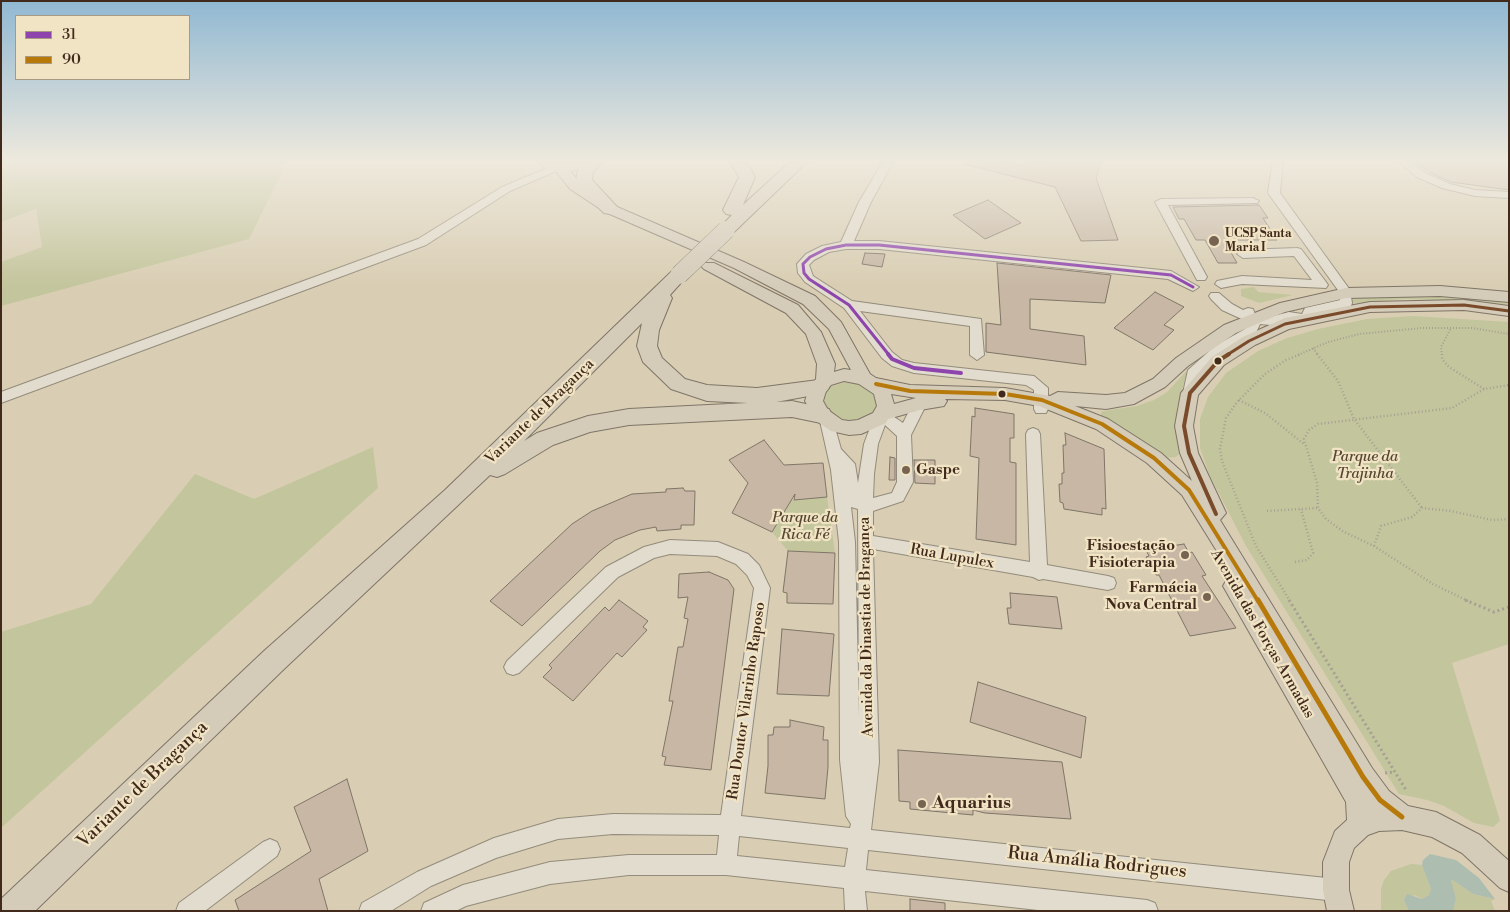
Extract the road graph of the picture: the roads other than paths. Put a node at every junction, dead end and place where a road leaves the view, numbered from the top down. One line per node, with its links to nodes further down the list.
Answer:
1 (485, 203): 34 (street)
2 (583, 203): 32 (main road)
3 (600, 203): 11 (main road)
4 (603, 203): 11 (highway)
5 (735, 203): 12 (highway)
6 (740, 203): 12 (highway, Variante de Bragança)
7 (750, 203): 13 (highway, Variante de Bragança)
8 (864, 203): 14 (street)
9 (1161, 203): 17 (street)
10 (1281, 203): 19 (street)
11 (610, 209): 31 (main road)
12 (732, 210): 13 (highway, Variante de Bragança)
13 (720, 228): 16 (highway, Variante de Bragança, bridge)
14 (846, 245): 17 (street); 21 (street)
15 (1243, 254): 18 (street)
16 (671, 277): 32 (highway); 46 (highway, Variante de Bragança); 52 (highway, Variante de Bragança)
17 (1197, 281): 18 (street); 18 (street)
18 (1220, 291): 22 (street)
19 (1346, 293): 20 (main road); 24 (main road); 27 (street)
20 (1509, 297)
21 (849, 305): 23 (street); 28 (street)
22 (1234, 305): 24 (street); 26 (street); 29 (street)
23 (882, 310): 28 (street); 30 (street)
24 (1273, 311): 26 (main road)
25 (1509, 311): 27 (main road)
26 (1253, 319): 27 (street); 29 (main road); 33 (street)
27 (1305, 319): 33 (main road)
28 (865, 326): 37 (street)
29 (1230, 329): 35 (main road)
30 (977, 355)
31 (870, 381): 32 (main road); 37 (main road, Avenida das Forças Armadas); 38 (main road)
32 (822, 384): 39 (main road)
33 (1190, 393): 44 (main road)
34 (1, 398)
35 (1106, 402): 37 (main road); 40 (main road)
36 (920, 403): 37 (main road, Avenida das Forças Armadas); 38 (main road, Avenida das Forças Armadas); 42 (street)
37 (1041, 405): 40 (main road, Avenida das Forças Armadas)
38 (882, 416): 39 (main road); 42 (street); 47 (street, Avenida da Dinastia de Bragança)
39 (824, 418): 43 (street, Avenida da Dinastia de Bragança); 46 (highway)
40 (1096, 427): 45 (main road, Avenida das Forças Armadas)
41 (1033, 434): 50 (street)
42 (904, 435): 47 (street)
43 (835, 449): 47 (street); 57 (street, Avenida da Dinastia de Bragança)
44 (1188, 449): 45 (main road); 48 (main road)
45 (1153, 464): 48 (main road, Avenida das Forças Armadas); 56 (main road, Avenida das Forças Armadas)
46 (453, 497): 52 (highway, Variante de Bragança)
47 (866, 505): 49 (street, Avenida da Dinastia de Bragança)
48 (1222, 540): 54 (main road, Avenida das Forças Armadas)
49 (865, 541): 50 (street, Rua Lupulex); 57 (street, Avenida da Dinastia de Bragança)
50 (1039, 572): 51 (street, Rua Lupulex)
51 (1108, 583)
52 (274, 660): 63 (highway, Variante de Bragança)
53 (513, 667): 55 (street, Rua Doutor Vilarinho Raposo)
54 (1402, 817): 56 (main road); 60 (main road)
55 (730, 825): 57 (street, Rua Amália Rodrigues); 59 (street, Rua Doutor Vilarinho Raposo); 65 (street, Rua Amália Rodrigues)
56 (1360, 825): 62 (main road)
57 (858, 838): 61 (street, Avenida da Dinastia de Bragança); 62 (street, Rua Amália Rodrigues)
58 (270, 849): 64 (street)
59 (726, 865): 61 (street); 66 (street)
60 (1507, 873)
61 (854, 879): 67 (street, Avenida da Dinastia de Bragança); 68 (street)
62 (1339, 900)
63 (12, 911)
64 (187, 911)
65 (370, 911)
66 (432, 911)
67 (856, 911)
68 (1147, 911)

